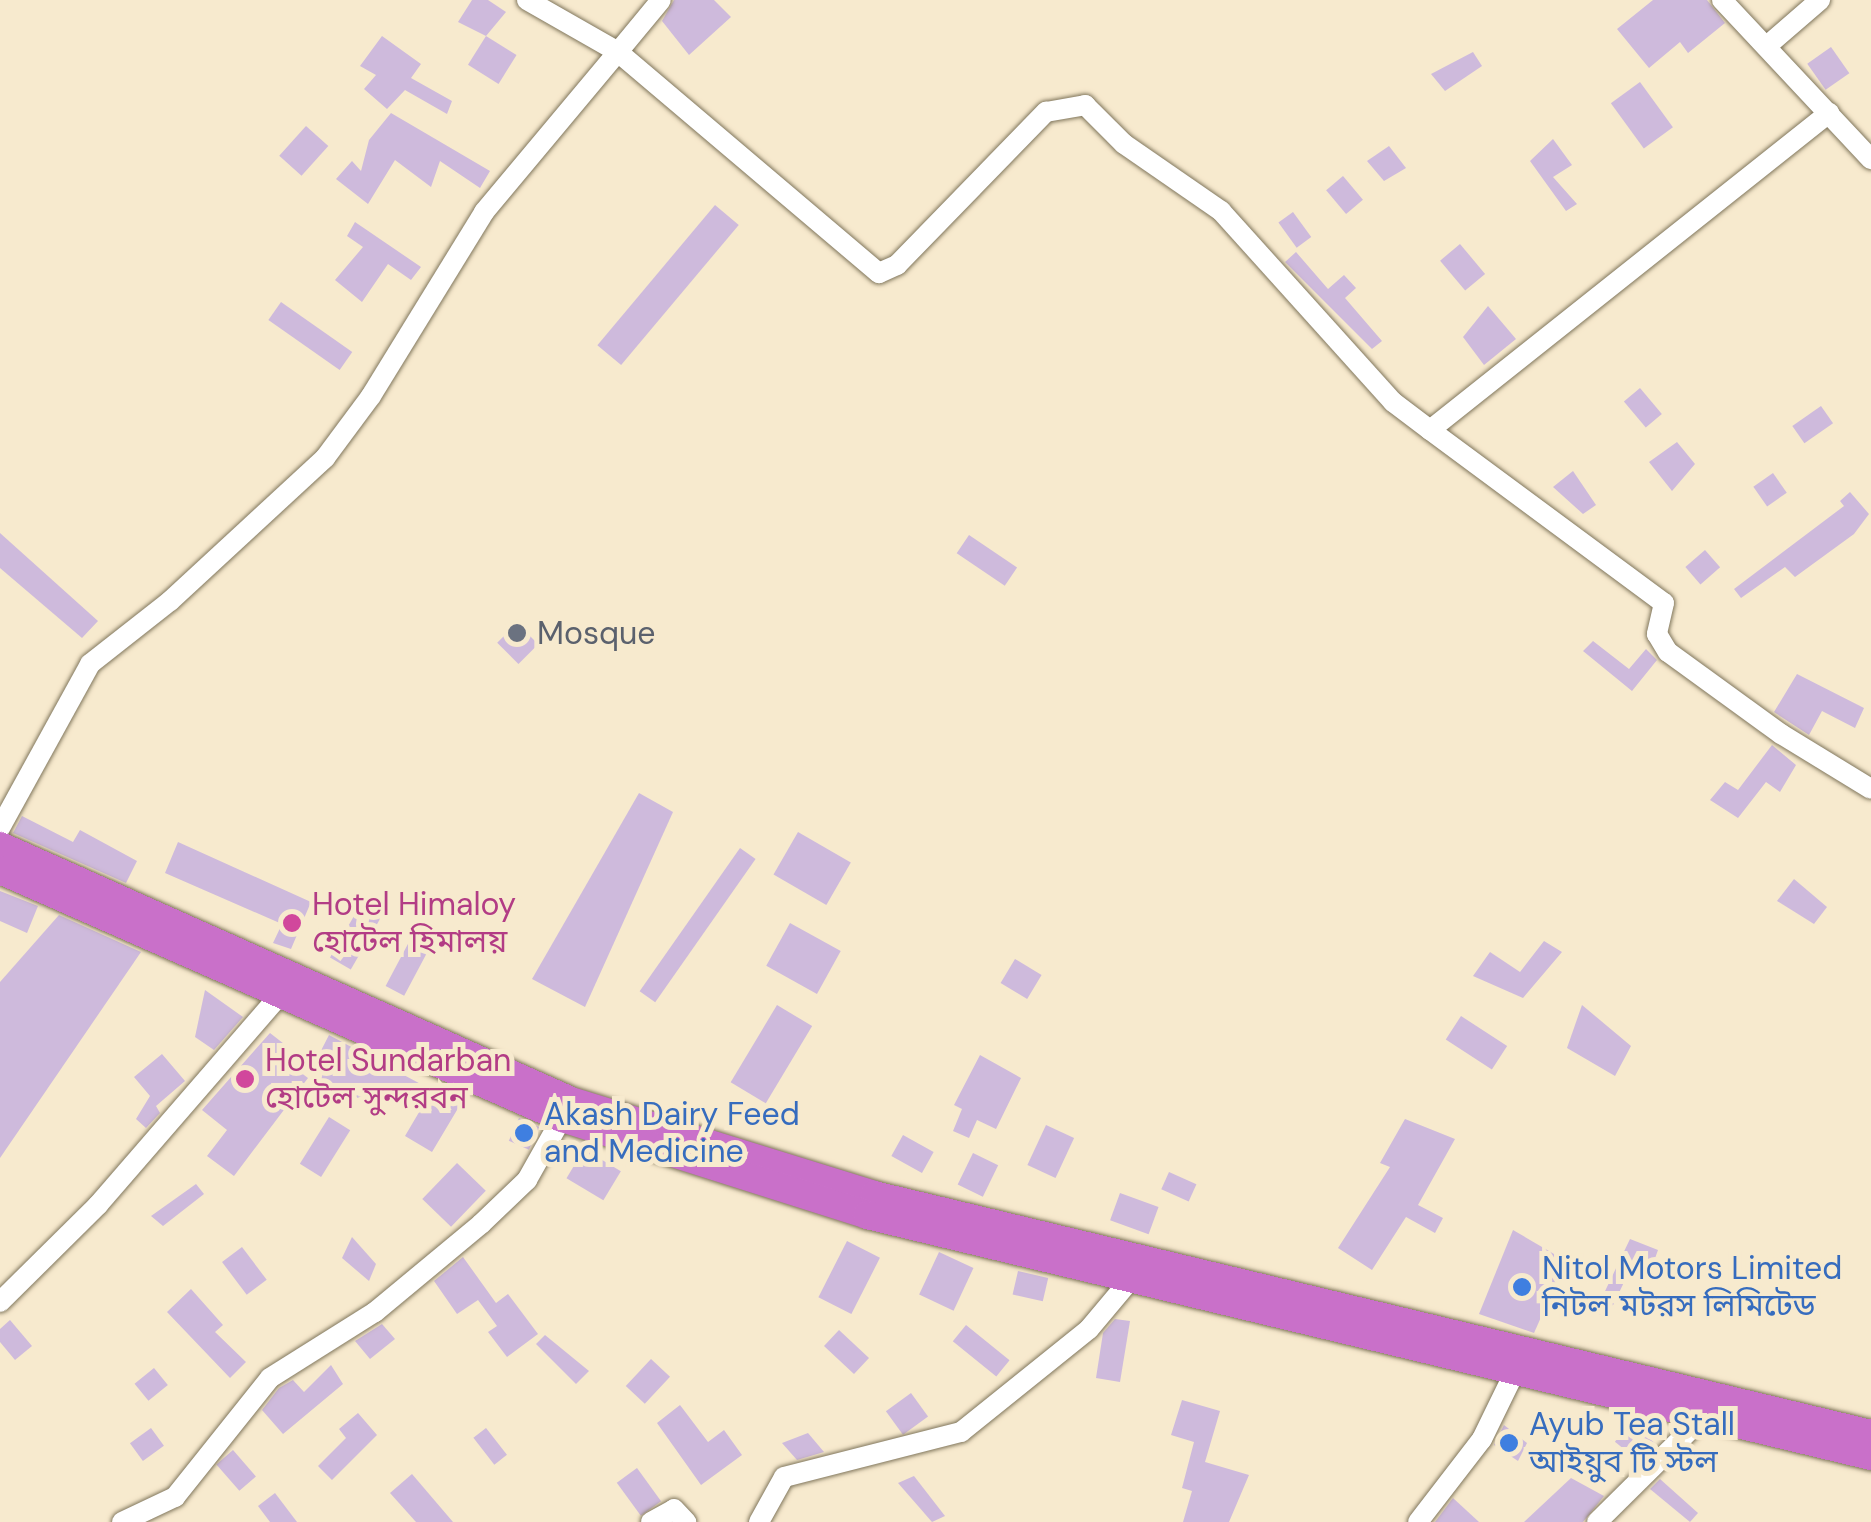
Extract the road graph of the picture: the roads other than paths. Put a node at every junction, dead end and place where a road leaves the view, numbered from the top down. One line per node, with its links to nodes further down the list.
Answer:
1 (527, 0): 6 (street)
2 (661, 0): 6 (street)
3 (1722, 0): 5 (street)
4 (1820, 0): 5 (street)
5 (1768, 44): 7 (street)
6 (618, 52): 9 (street); 11 (street)
7 (1828, 113): 8 (street); 9 (street)
8 (1871, 159)
9 (1430, 430): 10 (street)
10 (1871, 789)
11 (0, 828)
12 (0, 846): 14 (highway)
13 (0, 870): 14 (highway)
14 (101, 904): 15 (highway); 16 (highway)
15 (280, 995): 16 (highway); 20 (street)
16 (425, 1048): 17 (highway)
17 (566, 1110): 18 (highway); 26 (street)
18 (871, 1205): 19 (highway); 21 (highway)
19 (1131, 1279): 21 (highway); 29 (street)
20 (0, 1302)
21 (1301, 1307): 22 (highway)
22 (1522, 1357): 23 (highway); 24 (highway); 30 (street)
23 (1706, 1414): 25 (highway); 31 (street)
24 (1871, 1434)
25 (1871, 1456)
26 (122, 1522)
27 (651, 1522): 28 (street)
28 (686, 1522)
29 (759, 1522)
30 (1418, 1522)
31 (1597, 1522)

